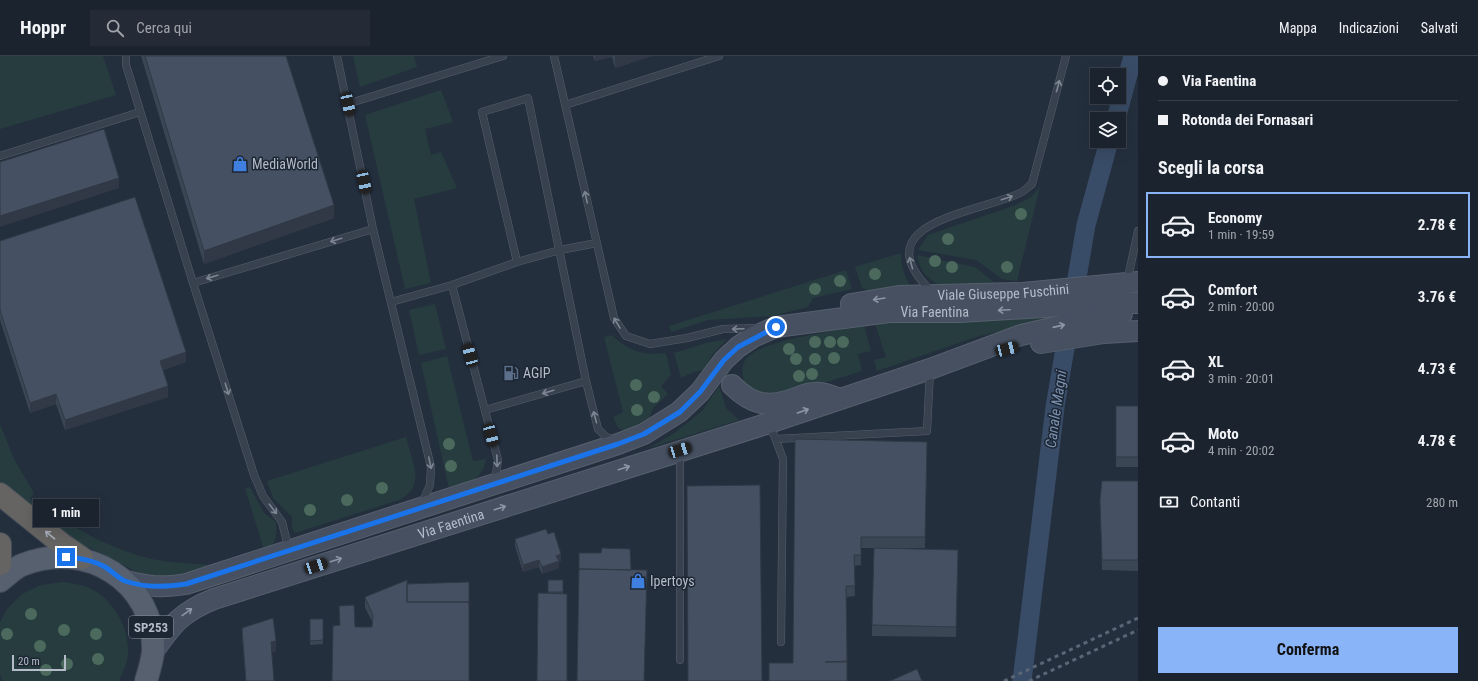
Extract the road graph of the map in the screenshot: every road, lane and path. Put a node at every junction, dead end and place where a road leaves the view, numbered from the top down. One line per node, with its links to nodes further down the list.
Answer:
1 (126, 56): 9 (lane)
2 (337, 56): 7 (lane)
3 (504, 56): 7 (lane)
4 (554, 56): 8 (lane)
5 (719, 56): 8 (lane)
6 (1066, 56): 18 (lane, one-way to 6)
7 (348, 104): 11 (lane)
8 (565, 105): 13 (lane, one-way to 8)
9 (140, 112): 10 (lane); 16 (lane)
10 (0, 156)
11 (374, 229): 16 (lane, one-way to 16); 21 (lane)
12 (1138, 231): 20 (lane)
13 (597, 243): 14 (lane); 24 (lane, one-way to 13)
14 (560, 250): 15 (lane); 15 (lane); 28 (lane)
15 (517, 262): 17 (lane)
16 (194, 283): 39 (lane, one-way to 39)
17 (452, 285): 21 (lane); 31 (lane)
18 (934, 294): 19 (main road, Viale Giuseppe Fuschini); 24 (main road, Viale Giuseppe Fuschini, one-way to 24)
19 (1043, 299): 20 (main road, Via Faentina / SP253); 24 (main road, Via Faentina / SP253, one-way to 24)
20 (1116, 300): 22 (main road, Via Faentina / SP253); 23 (main road, Via Faentina / SP253); 25 (main road); 27 (main road, Via Faentina / SP253, one-way to 20)
21 (391, 302): 37 (lane, one-way to 37)
22 (1138, 303)
23 (1138, 312)
24 (776, 327): 26 (main road, Via Faentina / SP253)
25 (1138, 331)
26 (738, 347): 29 (main road); 33 (main road, Via Faentina / SP253)
27 (930, 369): 30 (main road, Via Faentina / SP253); 32 (lane)
28 (586, 381): 31 (lane, one-way to 31); 33 (lane, one-way to 28)
29 (732, 385): 30 (main road); 32 (main road)
30 (840, 398): 32 (main road, Via Faentina / SP253, one-way to 30)
31 (485, 410): 35 (lane, one-way to 35)
32 (771, 431): 34 (main road, Via Faentina / SP253); 44 (lane)
33 (618, 444): 35 (main road, Via Faentina / SP253)
34 (680, 450): 45 (main road, Via Faentina / SP253, one-way to 34); 46 (lane)
35 (490, 486): 37 (main road, Via Faentina / SP253)
36 (0, 494): 40 (highway, one-way to 36)
37 (419, 508): 39 (main road, Via Faentina / SP253)
38 (0, 544): 41 (highway)
39 (289, 551): 42 (main road, Via Faentina / SP253)
40 (82, 558): 42 (main road, SP253); 43 (main road, SP253)
41 (0, 564)
42 (124, 580): 45 (main road, SP253)
43 (0, 581)
44 (781, 642)
45 (153, 652): 47 (main road, SP253)
46 (680, 660)
47 (146, 681)

